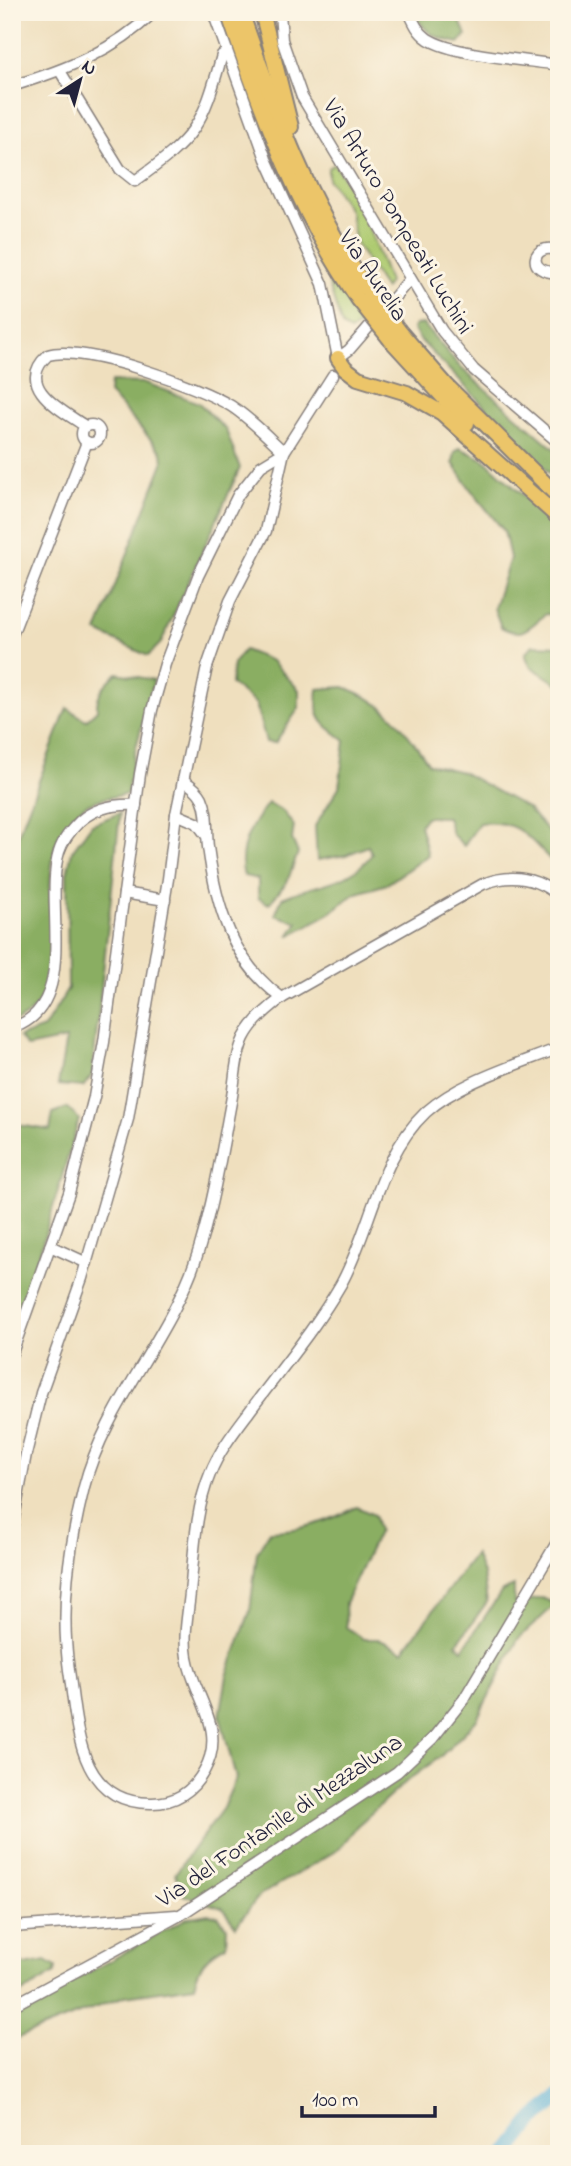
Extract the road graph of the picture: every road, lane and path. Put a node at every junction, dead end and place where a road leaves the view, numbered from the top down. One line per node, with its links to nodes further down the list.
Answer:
1 (154, 12): 10 (street)
2 (213, 12): 8 (street)
3 (228, 12): 16 (highway, Via Aurelia)
4 (241, 12): 12 (highway, Via Aurelia)
5 (262, 12): 12 (highway)
6 (280, 12): 15 (street, Via Arturo Pompeati Luchini)
7 (409, 12): 9 (street)
8 (227, 52): 10 (street); 18 (street)
9 (559, 65)
10 (60, 71): 11 (street)
11 (12, 86)
12 (328, 227): 16 (highway, Via Aurelia)
13 (559, 251): 14 (street)
14 (559, 272)
15 (410, 279): 18 (street); 22 (street, Via Arturo Pompeati Luchini)
16 (364, 295): 17 (highway, Via Aurelia, bridge)
17 (394, 335): 24 (highway, Via Aurelia); 25 (highway, Via Aurelia)
18 (338, 358): 25 (highway)
19 (333, 375): 23 (street)
20 (85, 426): 21 (street); 21 (street); 23 (street)
21 (87, 442): 26 (street)
22 (559, 443)
23 (284, 452): 27 (street); 28 (street)
24 (559, 497)
25 (559, 516)
26 (12, 635)
27 (183, 780): 29 (street); 30 (street)
28 (135, 806): 31 (street); 35 (street)
29 (176, 814): 30 (street); 33 (street)
30 (206, 835): 34 (street)
31 (124, 893): 33 (street); 37 (street)
32 (559, 896): 34 (street)
33 (165, 900): 38 (street)
34 (282, 998): 36 (street)
35 (12, 1028)
36 (559, 1048)
37 (50, 1246): 38 (street); 39 (street)
38 (87, 1263): 40 (street)
39 (12, 1353)
40 (12, 1529)
41 (559, 1539): 42 (street, Via del Fontanile di Mezzaluna)
42 (180, 1915): 43 (street); 44 (street, Via del Fontanile di Mezzaluna)
43 (12, 1927)
44 (12, 2006)

